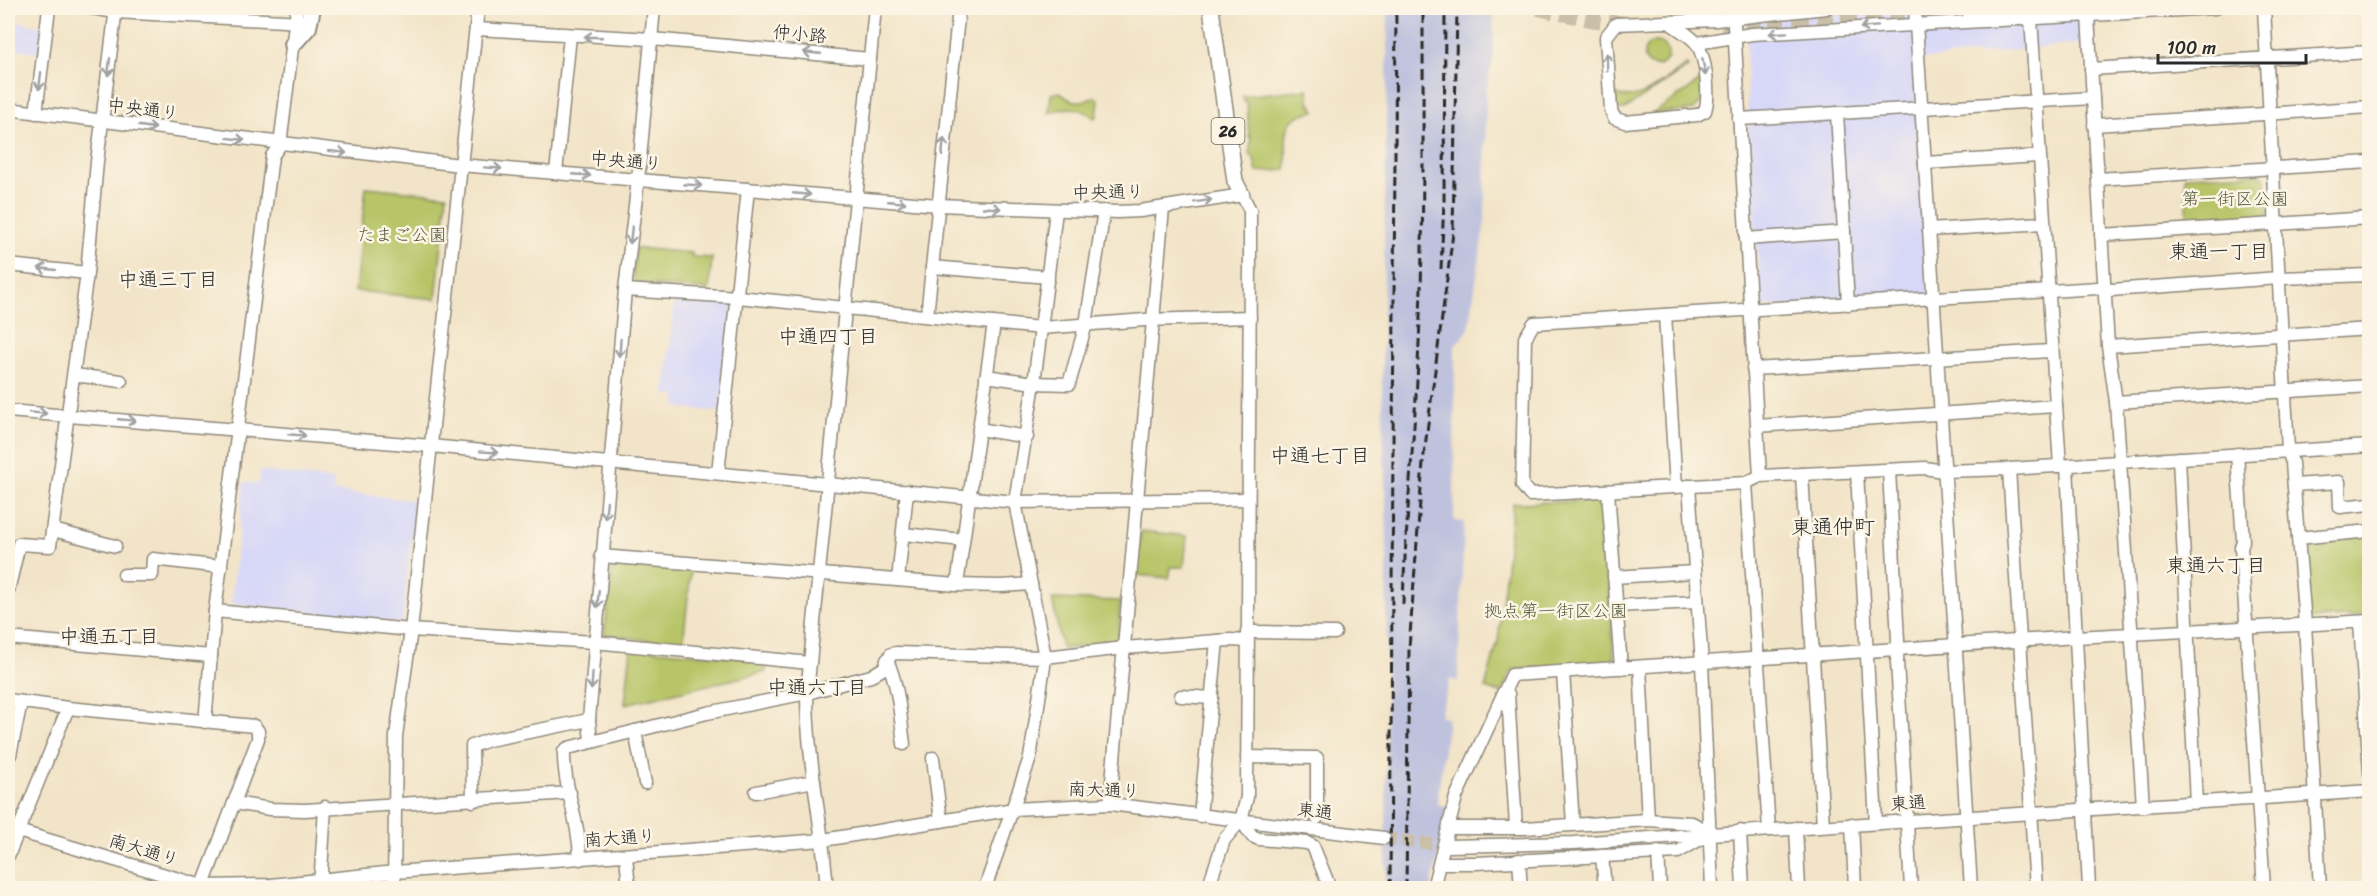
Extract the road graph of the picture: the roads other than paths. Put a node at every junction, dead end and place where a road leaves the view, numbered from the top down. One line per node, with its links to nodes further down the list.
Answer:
1 (50, 8): 37 (street, one-way to 37)
2 (91, 8): 14 (street)
3 (297, 8): 18 (street)
4 (478, 8): 22 (street)
5 (654, 8): 25 (street)
6 (875, 8): 30 (street)
7 (959, 8): 55 (street, one-way to 7)
8 (1211, 8): 53 (main road, 26)
9 (1826, 8): 16 (street)
10 (1915, 8): 21 (street)
11 (2001, 8): 15 (highway)
12 (2215, 8): 17 (street)
13 (2264, 8): 29 (street)
14 (116, 10): 18 (street); 41 (street, one-way to 41)
15 (1969, 10)
16 (1733, 13): 20 (street); 24 (street)
17 (2088, 16): 19 (street); 31 (street)
18 (305, 17): 27 (highway)
19 (2031, 18): 21 (street); 33 (street)
20 (1670, 23): 26 (street); 26 (street, one-way to 20)
21 (1916, 24): 24 (street, one-way to 24); 35 (street)
22 (476, 29): 23 (street, 仲小路); 47 (street)
23 (570, 36): 25 (street, 仲小路, one-way to 23); 49 (street)
24 (1734, 36): 26 (street); 40 (street)
25 (652, 39): 30 (street, 仲小路, one-way to 25); 51 (street)
26 (1697, 43)
27 (293, 44): 43 (street)
28 (2370, 52): 29 (street)
29 (2267, 58): 31 (street); 39 (street)
30 (870, 59): 54 (street)
31 (2091, 69): 32 (street)
32 (2093, 98): 33 (street); 42 (street)
33 (2036, 102): 35 (street); 44 (street)
34 (2370, 107): 39 (street)
35 (1922, 108): 38 (street); 46 (street)
36 (8, 109): 37 (street, 中央通り)
37 (36, 113): 41 (street, 中央通り)
38 (1837, 113): 40 (street); 63 (street)
39 (2269, 115): 42 (street); 48 (street)
40 (1739, 119): 65 (street)
41 (104, 122): 43 (street, 中央通り, one-way to 43); 68 (street)
42 (2094, 125): 50 (street)
43 (280, 145): 47 (street, 中央通り, one-way to 47); 106 (street)
44 (2039, 156): 46 (street); 60 (street)
45 (2370, 162): 48 (street)
46 (1925, 164): 62 (street)
47 (460, 165): 49 (street, 中央通り, one-way to 49); 108 (street)
48 (2273, 168): 50 (street); 61 (street)
49 (556, 173): 51 (street, 中央通り, one-way to 51)
50 (2098, 179): 64 (street)
51 (638, 180): 52 (street, 中央通り, one-way to 52); 73 (street, one-way to 73)
52 (748, 189): 54 (street, 中央通り, one-way to 54); 75 (street)
53 (1242, 195): 56 (street, 中央通り, one-way to 53); 82 (street)
54 (856, 199): 55 (street, 中央通り, one-way to 55); 78 (street)
55 (938, 206): 57 (street, 中央通り, one-way to 57); 67 (street)
56 (1163, 208): 58 (street, 中央通り); 83 (street)
57 (1056, 211): 58 (street, 中央通り); 70 (street)
58 (1104, 211): 85 (street)
59 (2370, 218): 61 (street)
60 (2043, 223): 62 (street); 74 (street)
61 (2276, 224): 64 (street); 71 (street)
62 (1929, 230): 76 (street)
63 (1844, 232): 65 (street); 77 (street)
64 (2101, 235): 72 (street)
65 (1746, 239): 79 (street)
66 (8, 265): 68 (street, one-way to 66)
67 (932, 267): 70 (street); 81 (street)
68 (87, 273): 93 (street)
69 (2370, 275): 71 (street)
70 (1048, 278): 86 (street)
71 (2279, 278): 72 (street); 88 (street)
72 (2104, 289): 74 (street); 89 (street)
73 (625, 290): 75 (street); 114 (street, one-way to 114)
74 (2047, 291): 76 (street); 90 (street)
75 (738, 297): 78 (street); 120 (street)
76 (1933, 298): 77 (street); 91 (street)
77 (1848, 304): 79 (street)
78 (845, 309): 81 (street); 123 (street)
79 (1749, 310): 80 (street); 92 (street)
80 (1665, 315): 126 (street); 128 (street)
81 (927, 316): 84 (street)
82 (1250, 317): 83 (street); 131 (street)
83 (1154, 320): 85 (street); 130 (street)
84 (994, 323): 86 (street); 94 (street)
85 (1086, 324): 86 (street); 96 (street)
86 (1041, 328): 96 (street)
87 (2370, 329): 88 (street)
88 (2282, 335): 89 (street); 98 (street)
89 (2108, 346): 99 (street)
90 (2051, 351): 91 (street); 100 (street)
91 (1938, 358): 92 (street); 102 (street)
92 (1753, 369): 104 (street)
93 (74, 375): 95 (street); 103 (street)
94 (986, 376): 96 (street); 105 (street)
95 (121, 381)
96 (1034, 383): 107 (street)
97 (2370, 386): 98 (street)
98 (2285, 392): 99 (street); 110 (street)
99 (2116, 402): 113 (street)
100 (2056, 406): 102 (street); 115 (street)
101 (8, 411): 103 (street, one-way to 103)
102 (1941, 414): 104 (street); 118 (street)
103 (69, 415): 106 (street, one-way to 106); 134 (street)
104 (1757, 426): 122 (street)
105 (979, 429): 107 (street); 129 (street)
106 (239, 430): 108 (street, one-way to 108); 141 (street)
107 (1026, 436): 132 (street)
108 (431, 446): 114 (street, one-way to 114); 156 (street)
109 (2370, 446): 110 (street)
110 (2288, 450): 111 (street); 125 (street)
111 (2237, 454): 112 (street); 155 (street)
112 (2179, 458): 113 (street); 157 (street)
113 (2120, 462): 115 (street); 159 (street)
114 (611, 464): 120 (street); 140 (street, one-way to 140)
115 (2063, 466): 116 (street); 161 (street)
116 (2009, 469): 118 (street); 164 (street)
117 (1888, 470): 118 (street); 119 (street); 168 (street)
118 (1943, 471): 166 (street)
119 (1857, 472): 121 (street); 169 (street)
120 (718, 473): 123 (street)
121 (1802, 474): 122 (street); 171 (street)
122 (1760, 476): 124 (street)
123 (829, 483): 127 (street); 143 (street)
124 (1746, 483): 126 (street); 173 (street)
125 (2294, 485): 133 (street); 137 (street)
126 (1683, 487): 128 (street); 142 (street)
127 (907, 491): 129 (street); 136 (street)
128 (1608, 491): 145 (street)
129 (968, 498): 132 (street); 138 (street)
130 (1137, 500): 131 (street); 132 (street); 167 (street)
131 (1248, 500): 160 (street)
132 (1015, 502): 147 (street)
133 (2370, 504)
134 (53, 530): 139 (street); 149 (street)
135 (2370, 531): 137 (street)
136 (903, 534): 138 (street); 146 (street)
137 (2298, 538): 154 (street)
138 (963, 540): 148 (street)
139 (115, 546)
140 (602, 556): 143 (street); 165 (street, one-way to 165)
141 (221, 567): 144 (street); 152 (street)
142 (1694, 572): 145 (street); 150 (street)
143 (820, 573): 146 (street); 175 (street)
144 (124, 575)
145 (1614, 577): 151 (street)
146 (898, 580): 148 (street)
147 (1031, 584): 148 (street); 172 (street)
148 (957, 585)
149 (8, 591)
150 (1696, 602): 151 (street); 176 (street)
151 (1616, 606): 178 (street)
152 (215, 611): 156 (street); 170 (street)
153 (2365, 621): 154 (street); 195 (street)
154 (2305, 624): 155 (street); 201 (street)
155 (2247, 628): 157 (street); 202 (street)
156 (411, 630): 165 (street); 207 (street)
157 (2188, 631): 159 (street); 204 (street)
158 (1335, 633): 160 (street)
159 (2131, 634): 161 (street); 208 (street)
160 (1247, 637): 163 (street); 193 (street)
161 (2076, 637): 164 (street); 211 (street)
162 (8, 638): 170 (street)
163 (1216, 641): 167 (street); 183 (street)
164 (2019, 641): 166 (street); 212 (street)
165 (594, 642): 175 (street); 187 (street, one-way to 187)
166 (1956, 646): 168 (street); 214 (street)
167 (1124, 648): 172 (street); 206 (street)
168 (1897, 650): 169 (street); 219 (street)
169 (1867, 652): 171 (street); 220 (street)
170 (211, 656): 188 (street)
171 (1813, 656): 173 (street); 223 (street)
172 (1046, 657): 174 (street); 210 (street)
173 (1758, 659): 176 (street); 228 (street)
174 (887, 660): 180 (street); 191 (street)
175 (810, 663): 180 (street)
176 (1702, 663): 177 (street); 230 (street)
177 (1640, 667): 178 (street); 217 (street)
178 (1621, 668): 179 (street)
179 (1563, 672): 181 (street); 221 (street)
180 (807, 693): 189 (street); 196 (street)
181 (1503, 693): 224 (street); 225 (street)
182 (1181, 696): 183 (street)
183 (1212, 698): 213 (street)
184 (8, 700): 185 (street)
185 (21, 702): 186 (street); 192 (street)
186 (68, 708): 188 (street); 227 (street)
187 (589, 720): 190 (street); 203 (street)
188 (205, 722): 205 (street)
189 (635, 731): 190 (street); 197 (street)
190 (591, 742): 200 (street)
191 (904, 744)
192 (10, 755)
193 (1247, 757): 215 (street); 216 (street)
194 (933, 758): 218 (street)
195 (2370, 773)
196 (814, 782): 199 (street); 232 (street)
197 (645, 783)
198 (2370, 791): 201 (street, 東通)
199 (756, 792)
200 (570, 794): 203 (street); 238 (street)
201 (2316, 796): 202 (street, 東通); 264 (street)
202 (2260, 799): 204 (street, 東通); 263 (street)
203 (473, 801): 207 (street)
204 (2196, 803): 208 (street, 東通)
205 (235, 804): 209 (street); 243 (street)
206 (1110, 804): 210 (street, 南大通り); 213 (street, 南大通り)
207 (394, 806): 209 (street); 241 (street)
208 (2143, 806): 211 (street, 東通)
209 (325, 807): 242 (street)
210 (1014, 809): 218 (street, 南大通り); 248 (street)
211 (2086, 810): 212 (street, 東通); 262 (street)
212 (2031, 813): 214 (street, 東通); 261 (street)
213 (1200, 816): 216 (street, 南大通り)
214 (1966, 817): 219 (street, 東通); 260 (street)
215 (1317, 819)
216 (1241, 820): 231 (street, 東通); 249 (street); 250 (street)
217 (1648, 820): 221 (street); 230 (street)
218 (940, 821): 232 (street, 南大通り)
219 (1906, 821): 220 (street, 東通); 259 (street)
220 (1876, 823): 222 (street, 東通)
221 (1573, 824): 224 (street)
222 (1852, 824): 223 (street, 東通); 258 (street)
223 (1823, 826): 226 (street, 東通)
224 (1516, 827): 225 (street)
225 (1449, 828): 240 (street)
226 (1796, 828): 228 (street, 東通); 257 (street)
227 (13, 830): 235 (street); 243 (street, 南大通り)
228 (1769, 830): 229 (street, 東通)
229 (1740, 831): 230 (street, 東通); 256 (street)
230 (1711, 833): 233 (street, 東通); 234 (street); 255 (street)
231 (1384, 838)
232 (823, 840): 236 (street, 南大通り); 247 (street)
233 (1449, 846)
234 (1658, 852): 237 (street); 254 (street)
235 (8, 856)
236 (626, 856): 238 (street, 南大通り); 246 (street)
237 (1602, 856): 239 (street); 253 (street)
238 (580, 859): 241 (street, 南大通り)
239 (1519, 861): 240 (street); 252 (street)
240 (1440, 863): 251 (street)
241 (395, 872): 242 (street, 南大通り); 245 (street)
242 (321, 884): 244 (street, 南大通り)
243 (202, 887): 244 (street, 南大通り)
244 (270, 887)
245 (394, 888)
246 (629, 888)
247 (827, 888)
248 (985, 888)
249 (1208, 888)
250 (1330, 888)
251 (1434, 888)
252 (1521, 888)
253 (1605, 888)
254 (1660, 888)
255 (1712, 888)
256 (1743, 888)
257 (1799, 888)
258 (1855, 888)
259 (1911, 888)
260 (1971, 888)
261 (2036, 888)
262 (2089, 888)
263 (2264, 888)
264 (2320, 888)

